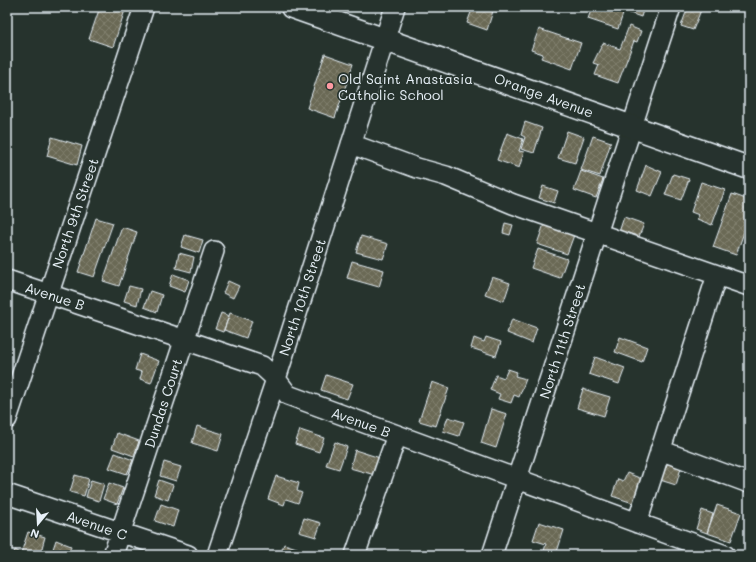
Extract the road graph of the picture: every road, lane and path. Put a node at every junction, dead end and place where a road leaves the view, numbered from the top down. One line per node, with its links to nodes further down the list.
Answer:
1 (144, 7): 14 (street, North 9th Street)
2 (292, 7): 5 (main road, Orange Avenue)
3 (395, 7): 5 (street, North 10th Street)
4 (671, 7): 6 (street, North 11th Street)
5 (384, 38): 6 (main road, Orange Avenue); 7 (street, North 10th Street)
6 (632, 126): 8 (main road, Orange Avenue); 9 (street, North 11th Street)
7 (351, 144): 9 (street); 16 (street, North 10th Street)
8 (749, 168)
9 (597, 233): 11 (street); 20 (street, North 11th Street)
10 (214, 251): 15 (street, Dundas Court)
11 (717, 274): 13 (street); 19 (street)
12 (7, 280): 14 (street, Avenue B)
13 (749, 286)
14 (48, 293): 15 (street, Avenue B); 17 (street, North 9th Street)
15 (184, 338): 16 (street, Avenue B); 24 (street, Dundas Court)
16 (276, 379): 18 (street, Avenue B); 27 (street, North 10th Street)
17 (7, 419)
18 (397, 435): 20 (street, Avenue B); 28 (street)
19 (660, 450): 21 (street); 23 (street)
20 (517, 478): 23 (street, Avenue B); 29 (street, North 11th Street)
21 (749, 483)
22 (7, 494): 24 (street, Avenue C)
23 (637, 523): 30 (street, Avenue B)
24 (121, 533): 25 (street, Dundas Court); 26 (street, Avenue C)
25 (114, 555)
26 (188, 555)
27 (217, 555)
28 (355, 555)
29 (492, 555)
30 (725, 555)

